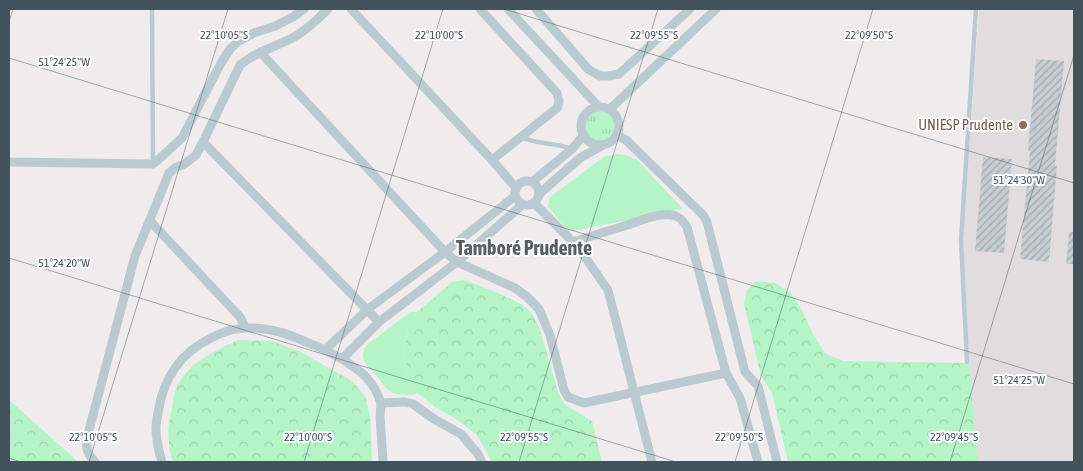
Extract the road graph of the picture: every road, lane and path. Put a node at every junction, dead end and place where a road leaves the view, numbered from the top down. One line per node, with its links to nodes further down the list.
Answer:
1 (152, 9): 22 (lane)
2 (304, 9): 22 (street)
3 (328, 9): 11 (street)
4 (351, 9): 20 (street)
5 (480, 9): 16 (street)
6 (508, 9): 12 (street)
7 (536, 9): 8 (street)
8 (690, 9)
9 (716, 9): 13 (street)
10 (976, 9): 37 (lane)
11 (260, 52): 17 (street); 30 (street)
12 (599, 107): 13 (street); 14 (street)
13 (610, 110): 15 (street)
14 (584, 135): 18 (street); 19 (street)
15 (617, 135): 18 (street); 47 (street)
16 (521, 138): 19 (lane); 20 (street)
17 (203, 142): 28 (street); 32 (street)
18 (603, 145): 25 (street)
19 (572, 149): 23 (street)
20 (492, 160): 24 (street)
21 (9, 162): 22 (street)
22 (153, 164)
23 (532, 182): 24 (street); 25 (street)
24 (515, 192): 27 (street); 30 (street)
25 (539, 194): 26 (street)
26 (534, 203): 27 (street); 29 (street)
27 (522, 205): 31 (street)
28 (150, 222): 34 (street); 41 (street)
29 (573, 242): 38 (street); 39 (street)
30 (446, 252): 31 (street); 32 (street)
31 (457, 262): 33 (street); 39 (street)
32 (368, 309): 33 (street); 35 (street)
33 (379, 322): 36 (street)
34 (245, 328): 35 (street); 42 (street)
35 (325, 350): 36 (street)
36 (342, 359): 40 (street)
37 (967, 362)
38 (726, 373): 39 (street); 46 (street)
39 (633, 392): 45 (street)
40 (381, 403): 43 (street); 44 (street)
41 (95, 462)
42 (162, 462)
43 (383, 462)
44 (482, 462)
45 (652, 462)
46 (758, 462)
47 (777, 462)

